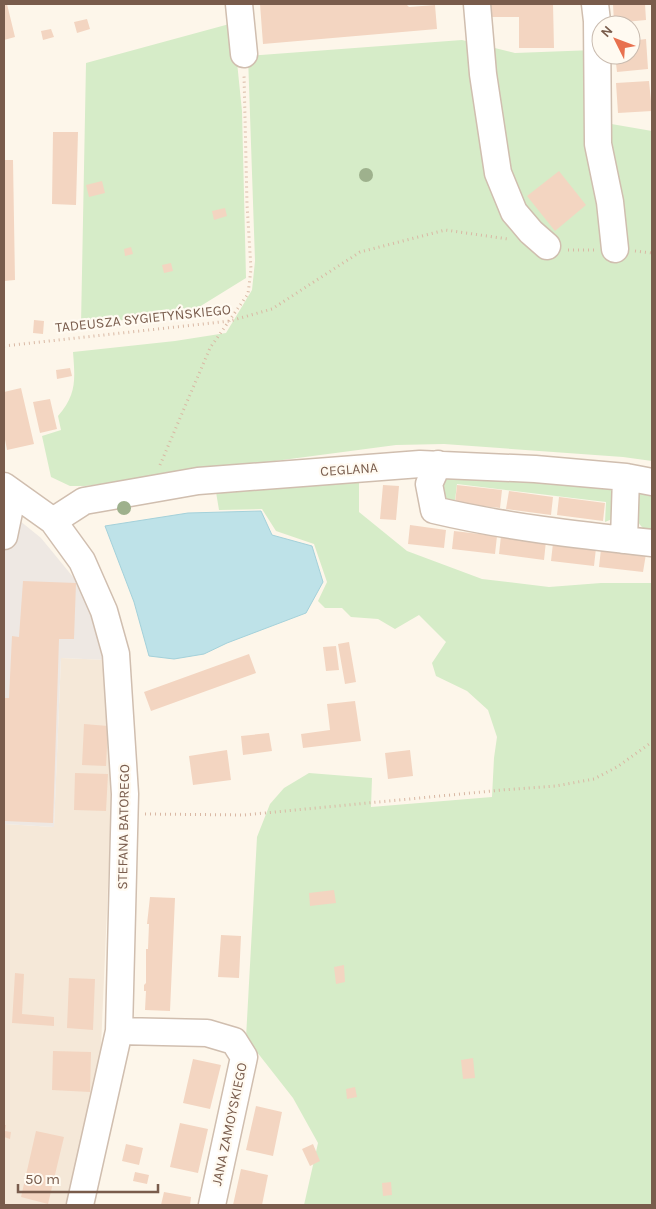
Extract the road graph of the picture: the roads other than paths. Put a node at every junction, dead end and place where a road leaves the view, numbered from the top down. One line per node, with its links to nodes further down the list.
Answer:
1 (239, 4): 4 (street)
2 (477, 4): 5 (street)
3 (595, 4): 6 (street)
4 (244, 54)
5 (547, 246)
6 (615, 249)
7 (438, 464): 8 (street, CEGLANA); 11 (street, CEGLANA); 13 (street)
8 (626, 477): 9 (street, CEGLANA); 13 (street)
9 (652, 482)
10 (8, 490): 11 (street, STEFANA BATOREGO); 12 (street)
11 (53, 521): 15 (street, STEFANA BATOREGO)
12 (4, 536)
13 (624, 540): 14 (street)
14 (652, 543)
15 (119, 1031): 16 (street, STEFANA BATOREGO); 17 (street, JANA ZAMOYSKIEGO)
16 (80, 1205)
17 (212, 1205)

